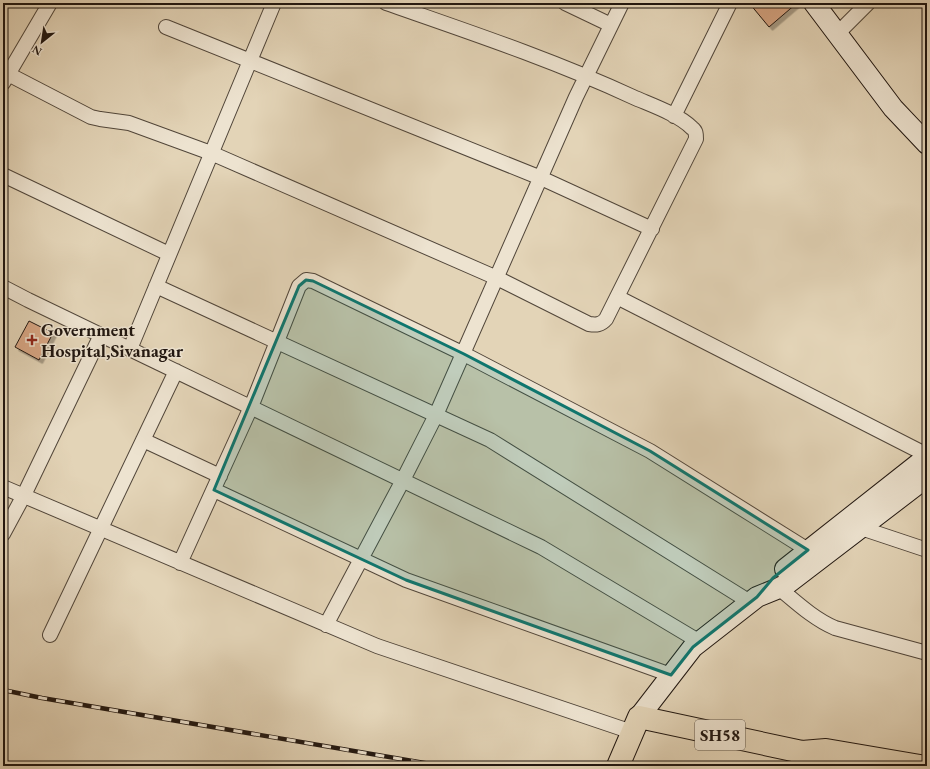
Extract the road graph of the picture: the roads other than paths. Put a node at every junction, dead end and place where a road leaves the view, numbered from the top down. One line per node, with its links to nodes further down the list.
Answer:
1 (50, 3): 14 (street)
2 (274, 3): 12 (street)
3 (386, 3): 13 (street)
4 (565, 3): 9 (street)
5 (622, 3): 9 (street)
6 (730, 3): 15 (street)
7 (814, 3): 11 (main road)
8 (868, 3): 11 (street)
9 (611, 25): 13 (street)
10 (166, 27): 12 (street)
11 (837, 34): 16 (main road)
12 (249, 62): 17 (street); 19 (street)
13 (586, 76): 15 (street); 19 (street)
14 (6, 78): 17 (street)
15 (674, 116): 20 (street)
16 (927, 144)
17 (211, 153): 21 (street); 22 (street)
18 (3, 175): 21 (street)
19 (541, 178): 20 (street); 22 (street)
20 (652, 228): 25 (street)
21 (169, 254): 23 (street)
22 (497, 278): 25 (street); 29 (street)
23 (156, 286): 27 (street); 28 (street)
24 (3, 287): 26 (street)
25 (617, 297): 34 (street)
26 (101, 335): 28 (street); 40 (street)
27 (277, 342): 29 (street); 31 (street); 32 (street)
28 (130, 349): 30 (street)
29 (464, 354): 32 (street); 44 (street)
30 (176, 371): 31 (street); 33 (street)
31 (251, 407): 35 (street); 37 (street)
32 (436, 415): 37 (street); 49 (street)
33 (143, 440): 35 (street); 42 (street)
34 (927, 456): 44 (main road)
35 (220, 476): 39 (street)
36 (927, 477): 41 (main road)
37 (403, 480): 46 (street); 52 (street)
38 (3, 487): 40 (street)
39 (214, 490): 46 (street); 47 (street)
40 (24, 495): 42 (street); 43 (street)
41 (861, 528): 45 (street); 48 (main road)
42 (102, 529): 47 (street); 51 (street)
43 (3, 534)
44 (808, 550): 49 (main road)
45 (927, 550)
46 (361, 559): 50 (street); 54 (street)
47 (180, 563): 50 (street)
48 (779, 588): 49 (main road); 53 (street)
49 (754, 600): 52 (main road)
50 (326, 625): 55 (street)
51 (50, 635)
52 (700, 642): 54 (main road)
53 (927, 653)
54 (671, 675): 55 (main road)
55 (636, 725): 56 (main road, SH58); 57 (main road)
56 (802, 752): 58 (main road, SH58); 59 (main road, SH58)
57 (618, 766)
58 (826, 766)
59 (920, 766)

